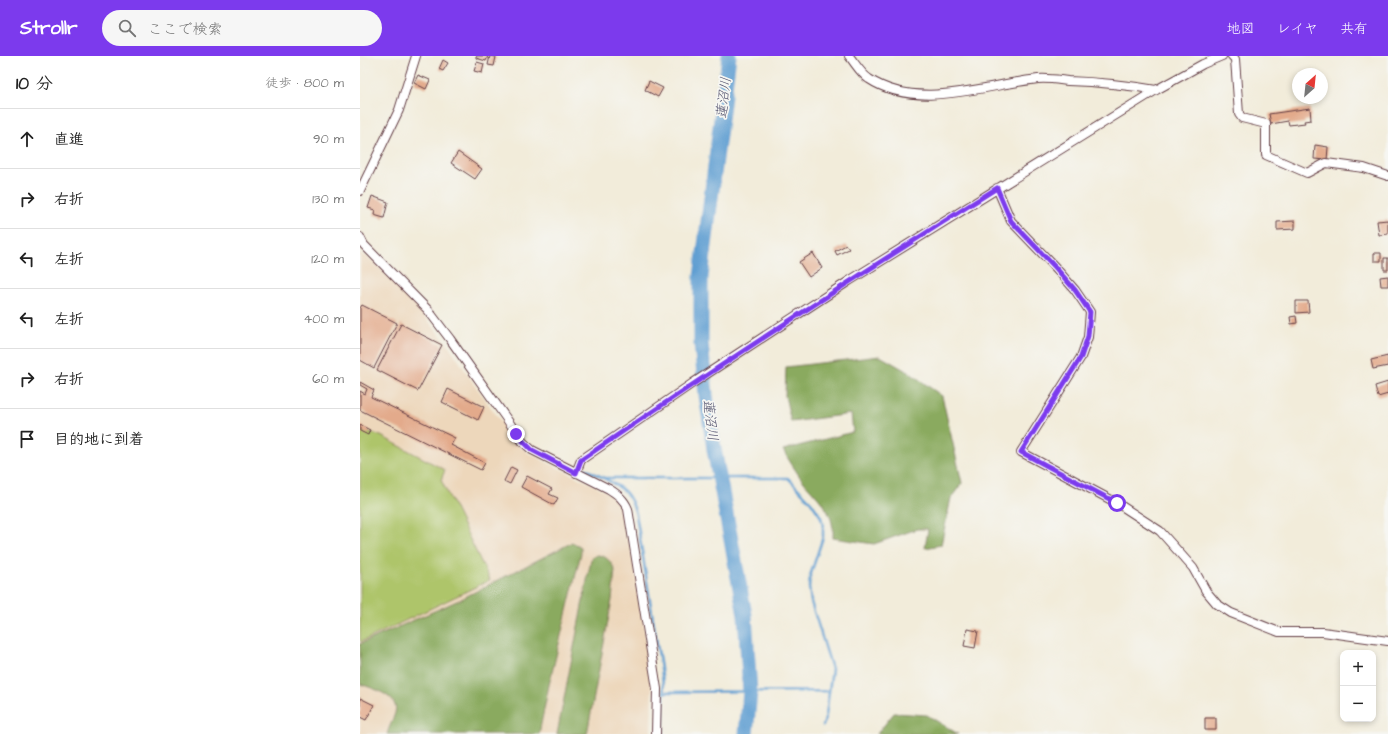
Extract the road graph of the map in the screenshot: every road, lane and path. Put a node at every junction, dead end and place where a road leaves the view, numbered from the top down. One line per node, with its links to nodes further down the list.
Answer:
1 (416, 56): 8 (street)
2 (849, 56): 5 (street)
3 (1222, 56): 5 (street)
4 (1232, 56): 6 (street)
5 (1156, 90): 7 (street)
6 (1388, 176)
7 (997, 188): 11 (street); 12 (street)
8 (360, 191)
9 (360, 237): 10 (street)
10 (362, 246): 11 (street)
11 (576, 473): 13 (street)
12 (1388, 641)
13 (656, 734)

